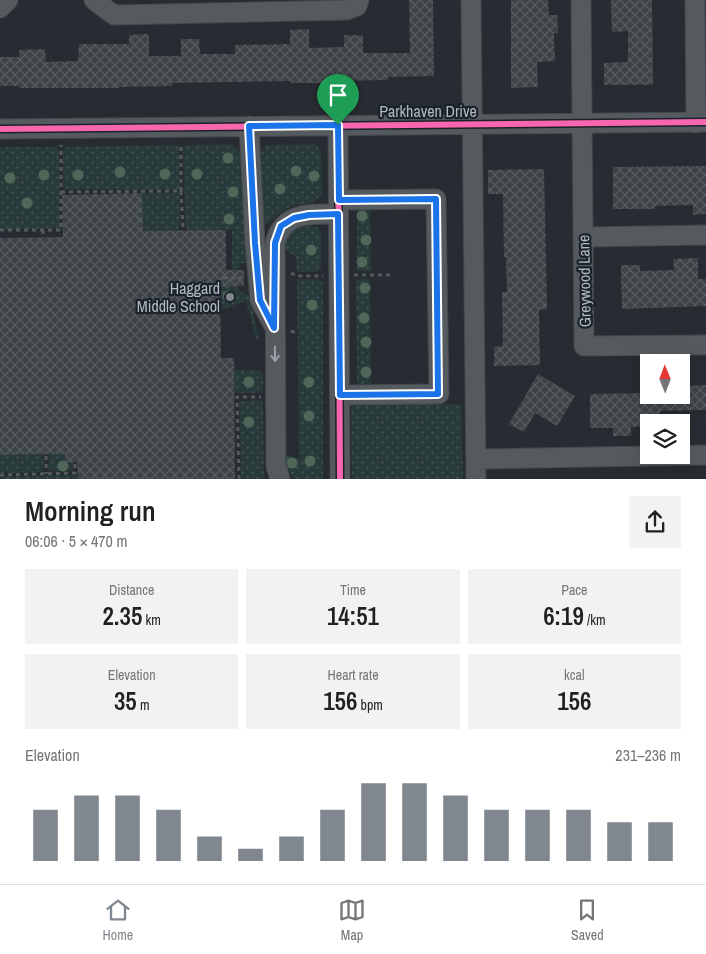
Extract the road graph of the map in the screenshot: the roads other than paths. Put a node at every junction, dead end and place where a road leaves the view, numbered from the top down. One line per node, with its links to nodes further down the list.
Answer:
1 (8, 0): 7 (street)
2 (94, 0): 3 (street)
3 (359, 0)
4 (471, 0): 10 (street)
5 (581, 0): 11 (street, Greywood Lane)
6 (695, 0): 8 (street)
7 (0, 8)
8 (701, 123): 11 (street, Parkhaven Drive)
9 (338, 125): 10 (street, Parkhaven Drive); 12 (street, Parkhaven Drive); 14 (street)
10 (472, 125): 11 (street, Parkhaven Drive); 23 (street)
11 (582, 125): 16 (street, Greywood Lane)
12 (249, 126): 13 (street, Parkhaven Drive); 17 (street)
13 (0, 129)
14 (338, 207): 18 (street); 21 (street); 21 (street)
15 (706, 235): 16 (street)
16 (583, 237): 20 (street, Greywood Lane)
17 (255, 243): 18 (street); 19 (street)
18 (275, 243): 19 (street)
19 (274, 328): 24 (street, one-way to 24)
20 (706, 345)
21 (340, 395): 25 (street)
22 (706, 455): 23 (street)
23 (476, 458): 26 (street)
24 (280, 479)
25 (340, 479)
26 (476, 479)

